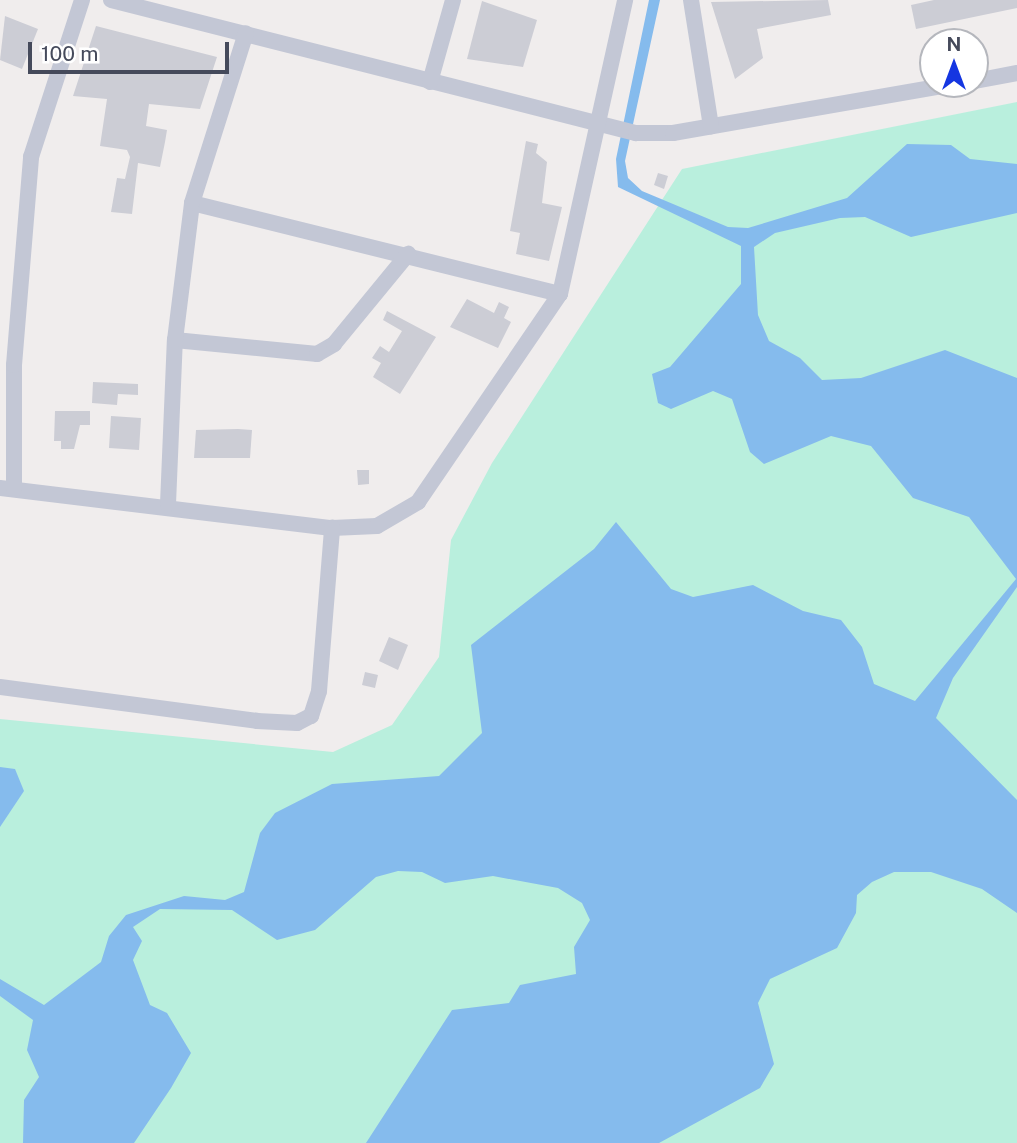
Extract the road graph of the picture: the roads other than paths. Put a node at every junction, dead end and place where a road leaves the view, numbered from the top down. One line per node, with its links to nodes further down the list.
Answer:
1 (82, 0): 17 (street)
2 (111, 0): 6 (street)
3 (453, 0): 9 (street)
4 (625, 0): 11 (street)
5 (691, 0): 12 (street)
6 (246, 33): 9 (street); 13 (street)
7 (1017, 73): 8 (street)
8 (989, 78)
9 (430, 82): 11 (street)
10 (919, 90): 12 (street)
11 (600, 123): 12 (street); 15 (street)
12 (711, 126)
13 (192, 204): 14 (street); 16 (street)
14 (408, 254): 15 (street); 16 (street)
15 (560, 294): 19 (street)
16 (175, 340): 18 (street)
17 (7, 488): 18 (street)
18 (168, 504): 19 (street)
19 (332, 528): 20 (street)
20 (0, 687)

